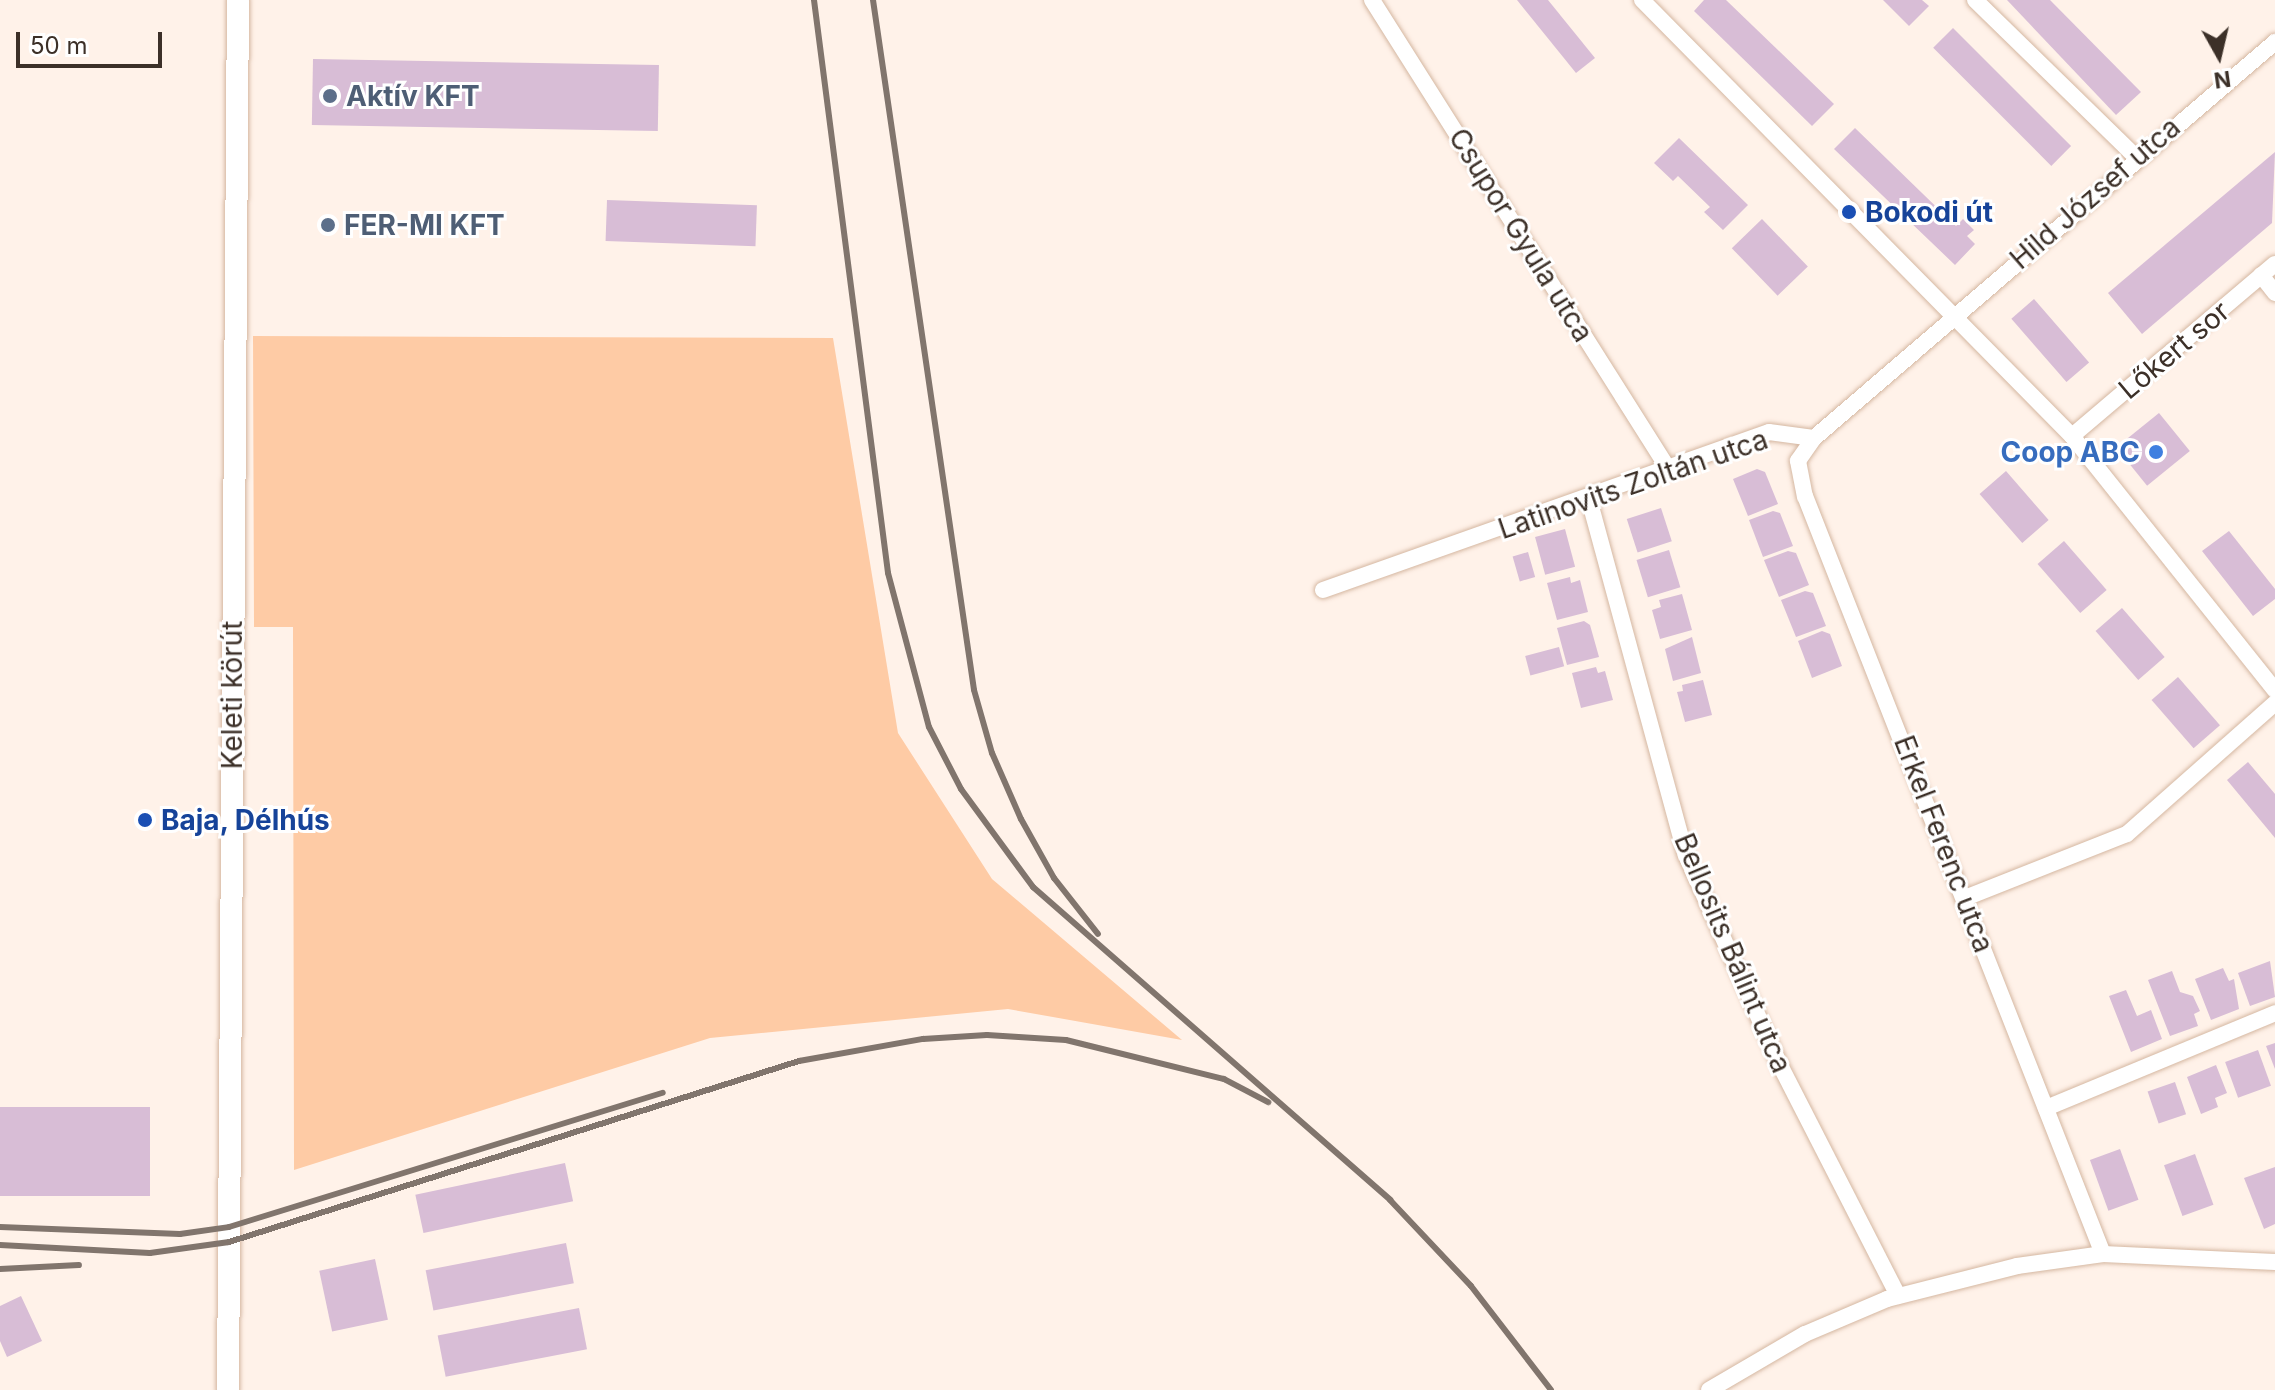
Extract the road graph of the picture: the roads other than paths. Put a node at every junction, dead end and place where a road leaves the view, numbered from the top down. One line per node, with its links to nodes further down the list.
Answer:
1 (238, 0): 24 (main road, Keleti körút)
2 (1372, 0): 13 (street, Csupor Gyula utca)
3 (1642, 0): 10 (street)
4 (1975, 0): 6 (street)
5 (2275, 42): 6 (street, Hild József utca)
6 (2136, 157): 10 (street, Hild József utca)
7 (2275, 264): 8 (street, Lőkert sor)
8 (2261, 275): 9 (street); 11 (street, Lőkert sor)
9 (2275, 293)
10 (1953, 314): 11 (street); 12 (street)
11 (2072, 436): 16 (street)
12 (1814, 438): 13 (street, Latinovits Zoltán utca); 18 (street, Erkel Ferenc utca)
13 (1669, 470): 14 (street, Latinovits Zoltán utca)
14 (1589, 499): 15 (street, Latinovits Zoltán utca); 23 (street, Bellosits Bálint utca)
15 (1323, 590)
16 (2275, 690)
17 (2275, 703): 18 (street)
18 (1965, 898): 20 (street, Erkel Ferenc utca)
19 (2275, 1013): 20 (street)
20 (2046, 1108): 21 (street, Erkel Ferenc utca)
21 (2103, 1254): 22 (street); 23 (street)
22 (2275, 1262)
23 (1898, 1296): 25 (street)
24 (228, 1390)
25 (1709, 1390)

